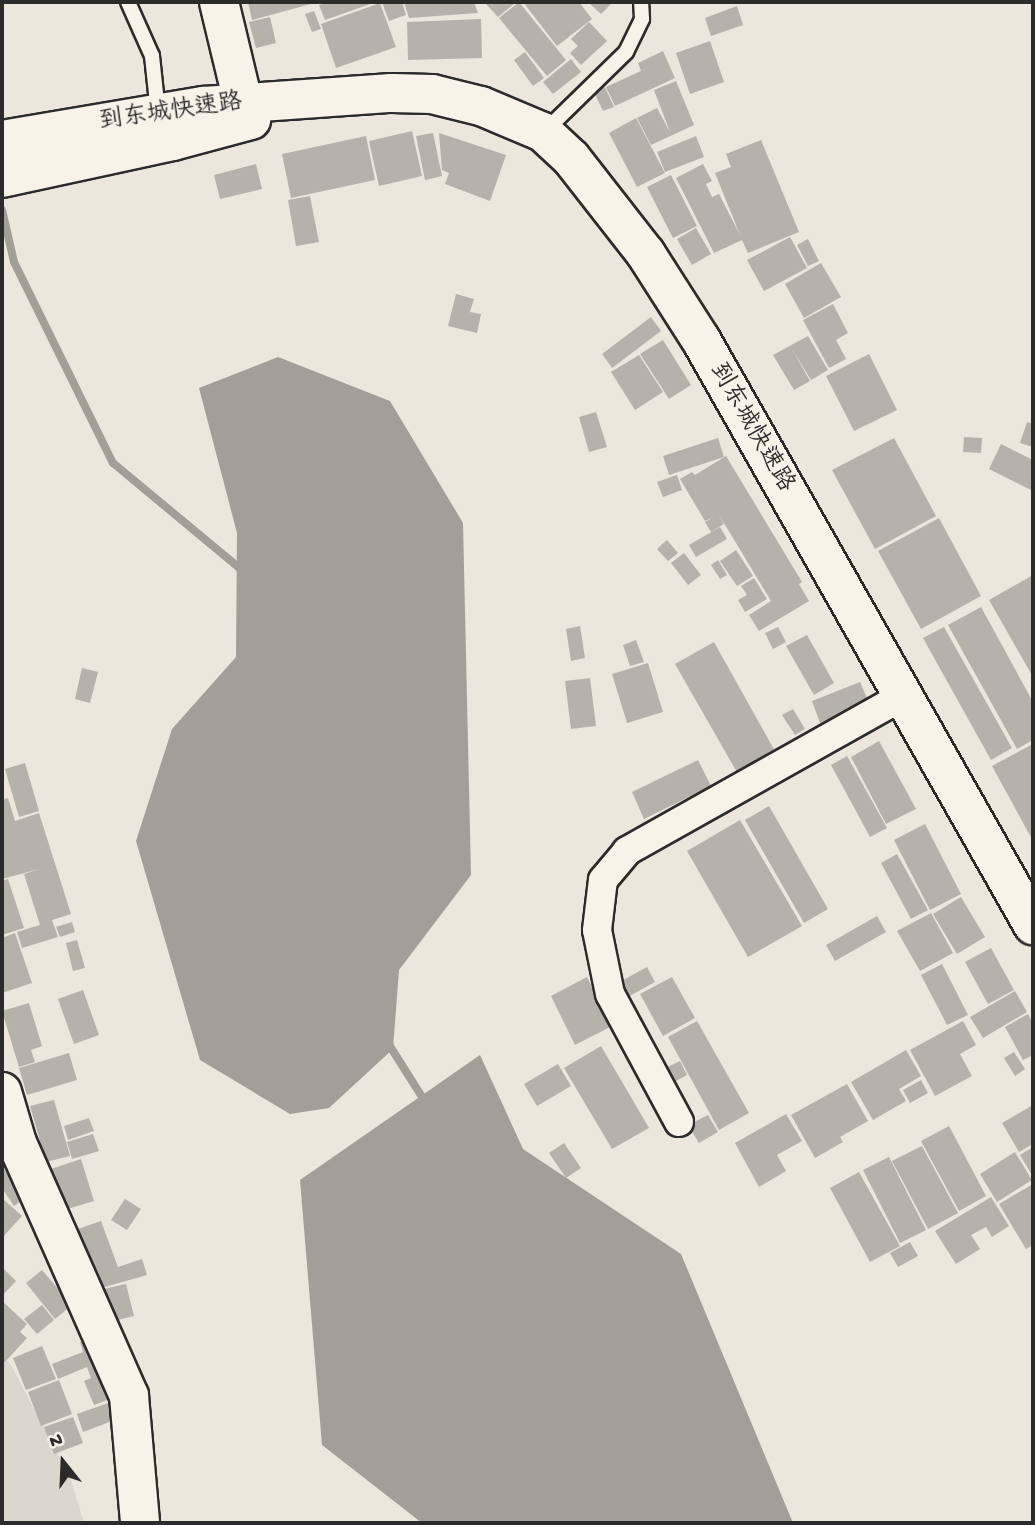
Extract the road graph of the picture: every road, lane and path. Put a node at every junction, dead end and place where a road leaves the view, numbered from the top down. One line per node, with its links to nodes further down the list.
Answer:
1 (128, 2): 6 (lane)
2 (219, 2): 5 (main road)
3 (641, 2): 7 (lane)
4 (341, 95): 5 (main road, 到东城快速路); 7 (main road, 到东城快速路); 9 (main road, 到东城快速路)
5 (243, 102): 6 (main road, 到东城快速路)
6 (158, 113): 8 (main road, 到东城快速路)
7 (543, 132): 10 (main road, 到东城快速路)
8 (10, 138)
9 (14, 176)
10 (903, 696): 11 (main road, 到东城快速路); 13 (street)
11 (1032, 921)
12 (3, 1101): 14 (main road)
13 (679, 1122)
14 (139, 1523)

